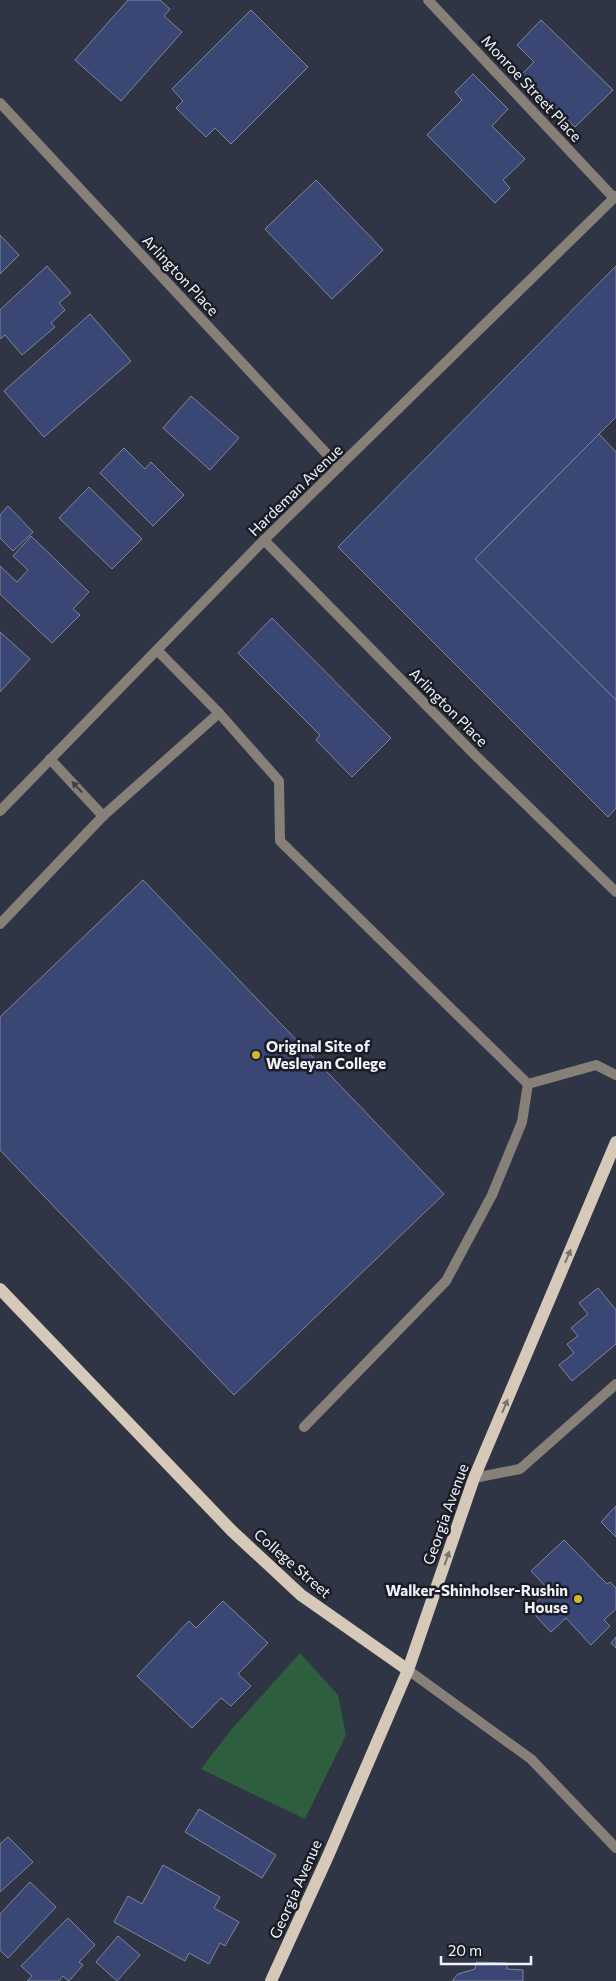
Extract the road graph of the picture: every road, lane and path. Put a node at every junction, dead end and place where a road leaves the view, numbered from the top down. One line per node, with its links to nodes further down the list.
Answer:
1 (428, 0): 3 (street, Monroe Street Place)
2 (0, 103): 4 (street, Arlington Place)
3 (615, 197): 4 (street, Hardeman Avenue)
4 (339, 467): 5 (street, Hardeman Avenue)
5 (264, 540): 6 (street, Hardeman Avenue); 11 (street, Arlington Place)
6 (157, 650): 7 (street); 8 (street, Hardeman Avenue)
7 (219, 713): 10 (street); 14 (street)
8 (50, 759): 9 (street, Hardeman Avenue); 10 (street, one-way to 8)
9 (0, 811)
10 (103, 816): 12 (street)
11 (616, 892)
12 (0, 924)
13 (616, 1075): 14 (street)
14 (528, 1084): 18 (street)
15 (616, 1142): 19 (main road, Georgia Avenue, one-way to 15)
16 (0, 1289): 20 (main road, College Street)
17 (616, 1384): 19 (street)
18 (304, 1427)
19 (474, 1478): 20 (main road, Georgia Avenue, one-way to 19)
20 (408, 1670): 21 (street, College Street); 22 (main road, Georgia Avenue)
21 (616, 1848)
22 (271, 1981)

